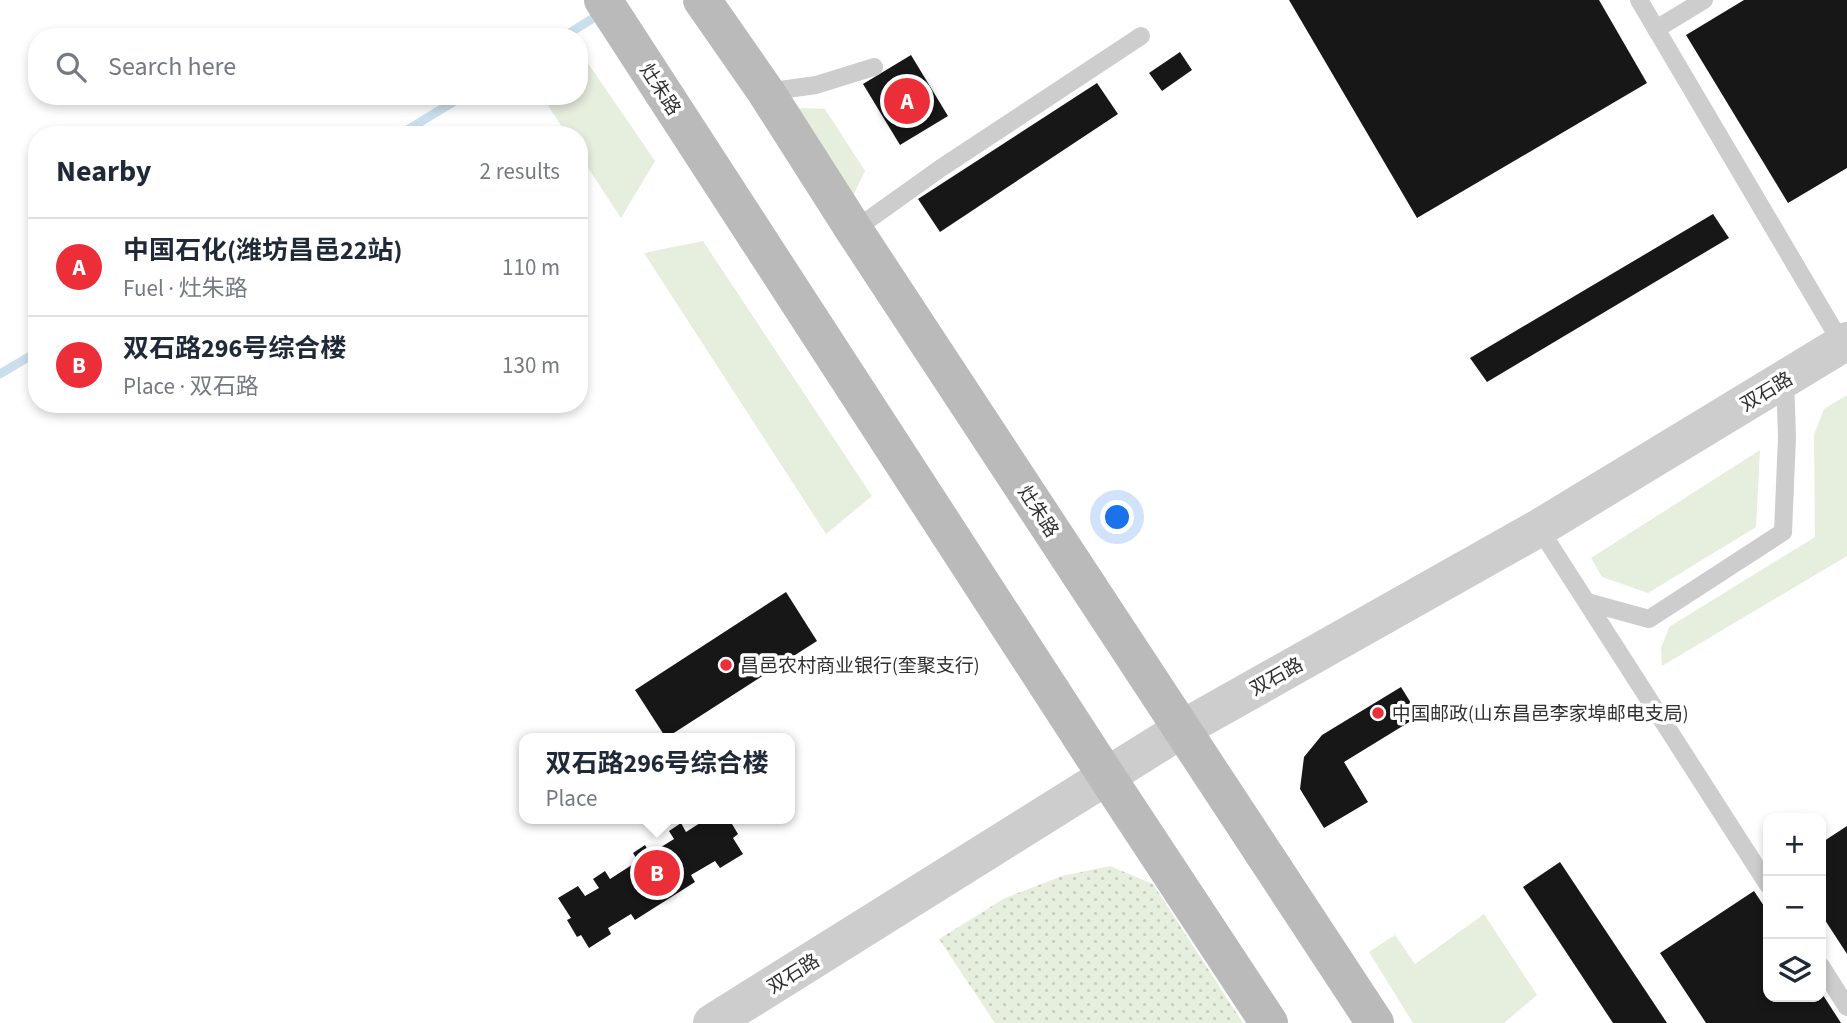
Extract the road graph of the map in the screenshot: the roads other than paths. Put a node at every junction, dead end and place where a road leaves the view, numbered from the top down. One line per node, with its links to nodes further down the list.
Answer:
1 (603, 0): 15 (main road, 灶朱路)
2 (702, 0): 8 (main road, 灶朱路)
3 (1639, 0): 5 (lane)
4 (1704, 0): 5 (lane)
5 (1656, 29): 10 (lane)
6 (1141, 36): 9 (lane)
7 (874, 67): 8 (lane)
8 (766, 92): 9 (main road, 灶朱路)
9 (854, 230): 14 (main road, 灶朱路)
10 (1844, 343): 11 (street, 双石路)
11 (1785, 379): 12 (street, 双石路); 13 (lane)
12 (1539, 528): 13 (lane); 14 (street, 双石路)
13 (1587, 602): 16 (lane)
14 (1182, 729): 15 (street, 双石路); 21 (main road, 灶朱路)
15 (1107, 777): 19 (street, 双石路); 20 (main road, 灶朱路)
16 (1763, 877)
17 (1826, 974): 18 (lane)
18 (1847, 1007)
19 (712, 1023)
20 (1269, 1023)
21 (1375, 1023)

